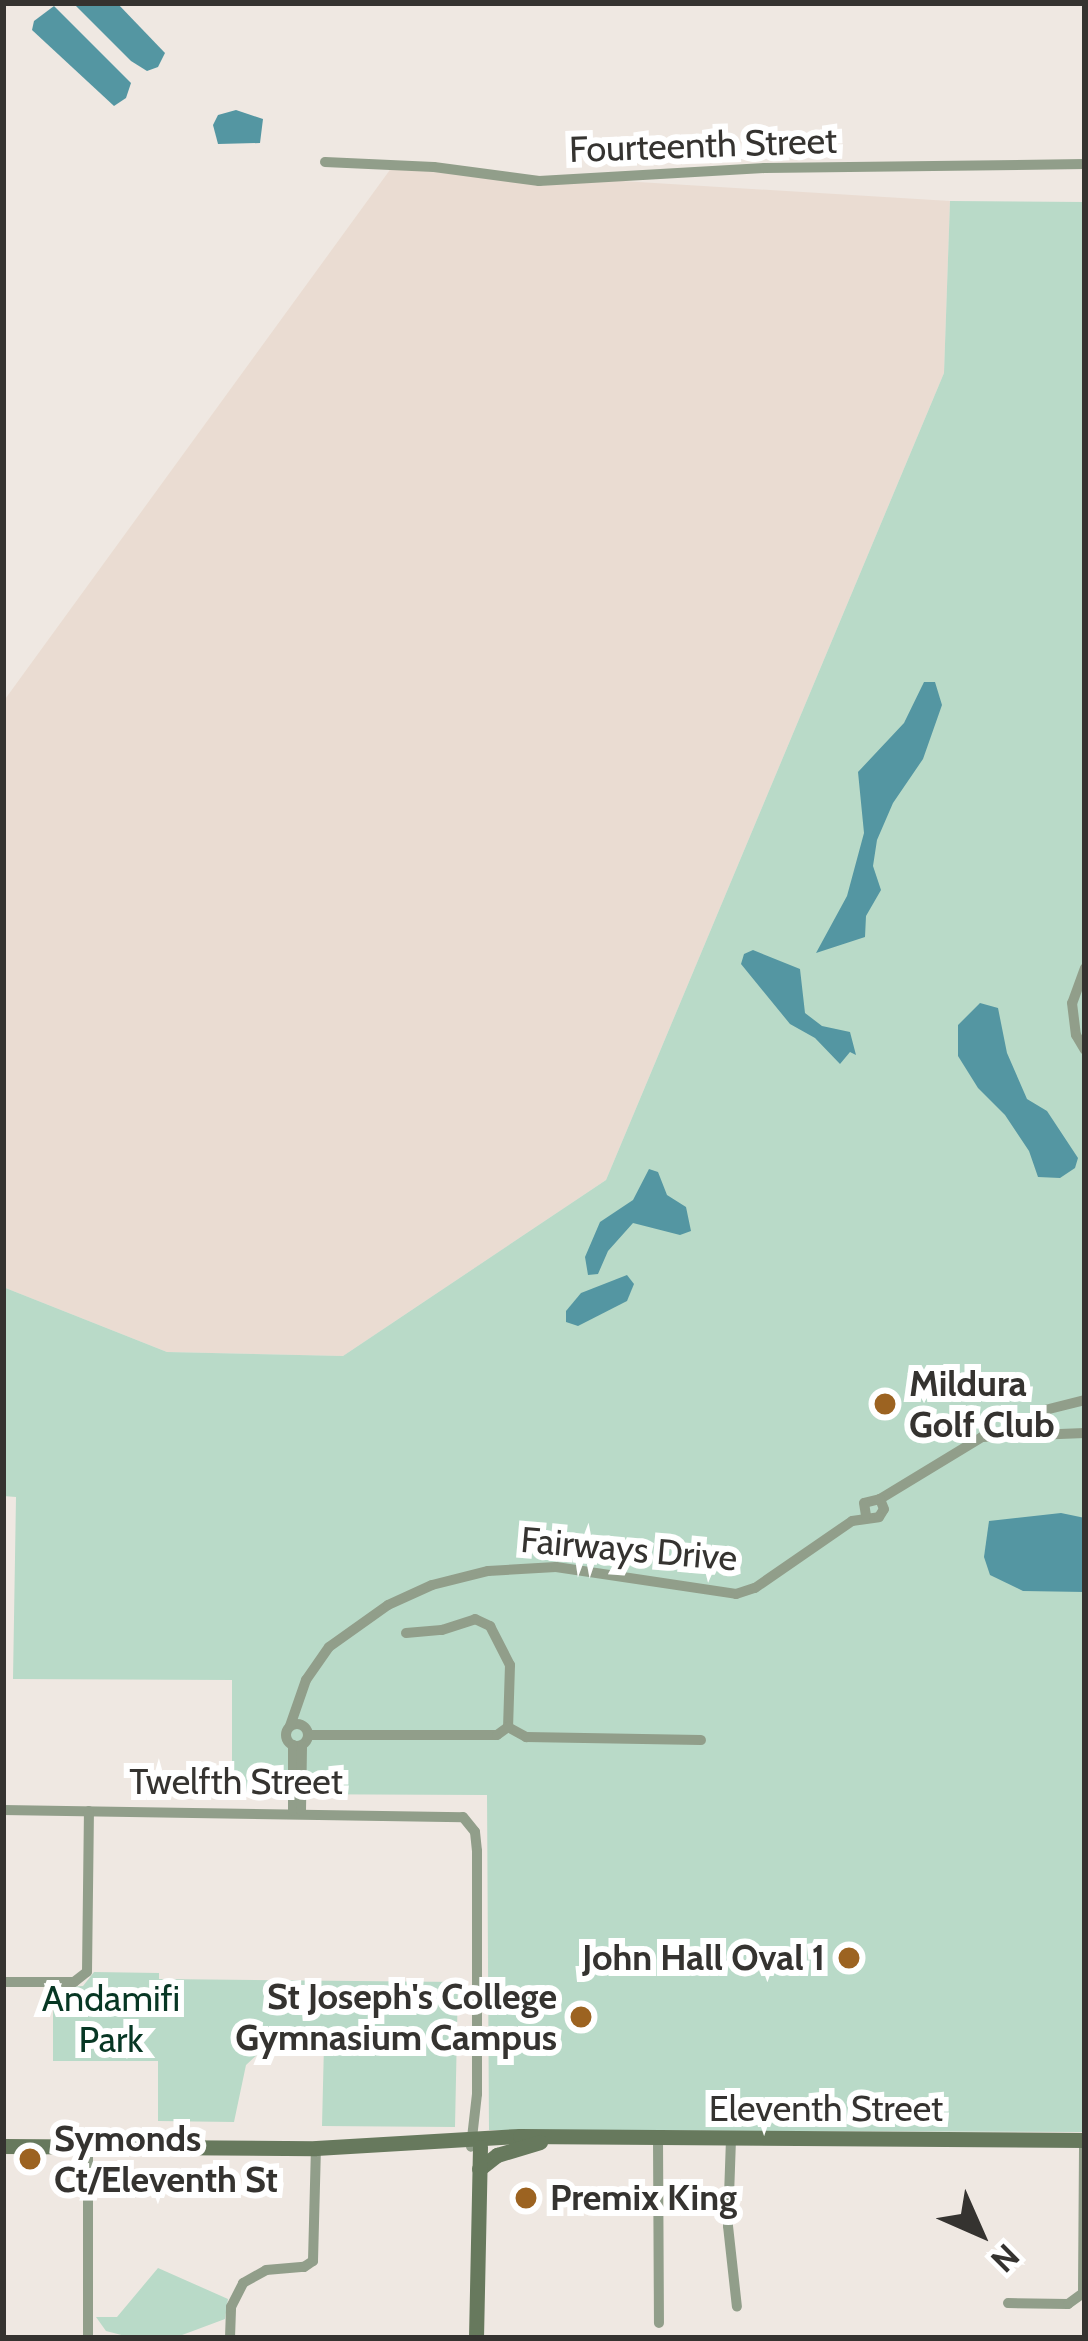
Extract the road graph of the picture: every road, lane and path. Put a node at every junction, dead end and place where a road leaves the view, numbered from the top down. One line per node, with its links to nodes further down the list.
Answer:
1 (325, 162): 2 (street, Fourteenth Street)
2 (1085, 164)
3 (1085, 968): 4 (street)
4 (1085, 1050)
5 (1085, 1400): 6 (street)
6 (1031, 1432): 7 (street); 10 (street, Fairways Drive)
7 (1085, 1433)
8 (406, 1633): 9 (street)
9 (508, 1727): 10 (street); 11 (street)
10 (299, 1736): 14 (street, Fairways Drive)
11 (701, 1740)
12 (3, 1810): 13 (street, Twelfth Street)
13 (89, 1811): 14 (street, Twelfth Street); 15 (street)
14 (297, 1811): 21 (street, Twelfth Street)
15 (3, 1982)
16 (566, 2139): 17 (main road, Eleventh Street); 20 (main road, Eleventh Street); 21 (main road, Eleventh Street)
17 (658, 2139): 18 (main road, Eleventh Street); 29 (street)
18 (731, 2139): 19 (main road, Eleventh Street); 28 (street)
19 (1085, 2140): 27 (street)
20 (542, 2141): 21 (main road, Eleventh Street); 25 (main road)
21 (475, 2143): 24 (main road, Eleventh Street); 25 (main road); 26 (main road)
22 (3, 2146): 23 (main road, Eleventh Street)
23 (88, 2146): 24 (main road, Eleventh Street); 30 (street)
24 (316, 2148): 31 (street)
25 (479, 2169): 26 (main road)
26 (476, 2194): 32 (main road)
27 (1008, 2303)
28 (737, 2308)
29 (659, 2323)
30 (88, 2338)
31 (230, 2338)
32 (476, 2338)

